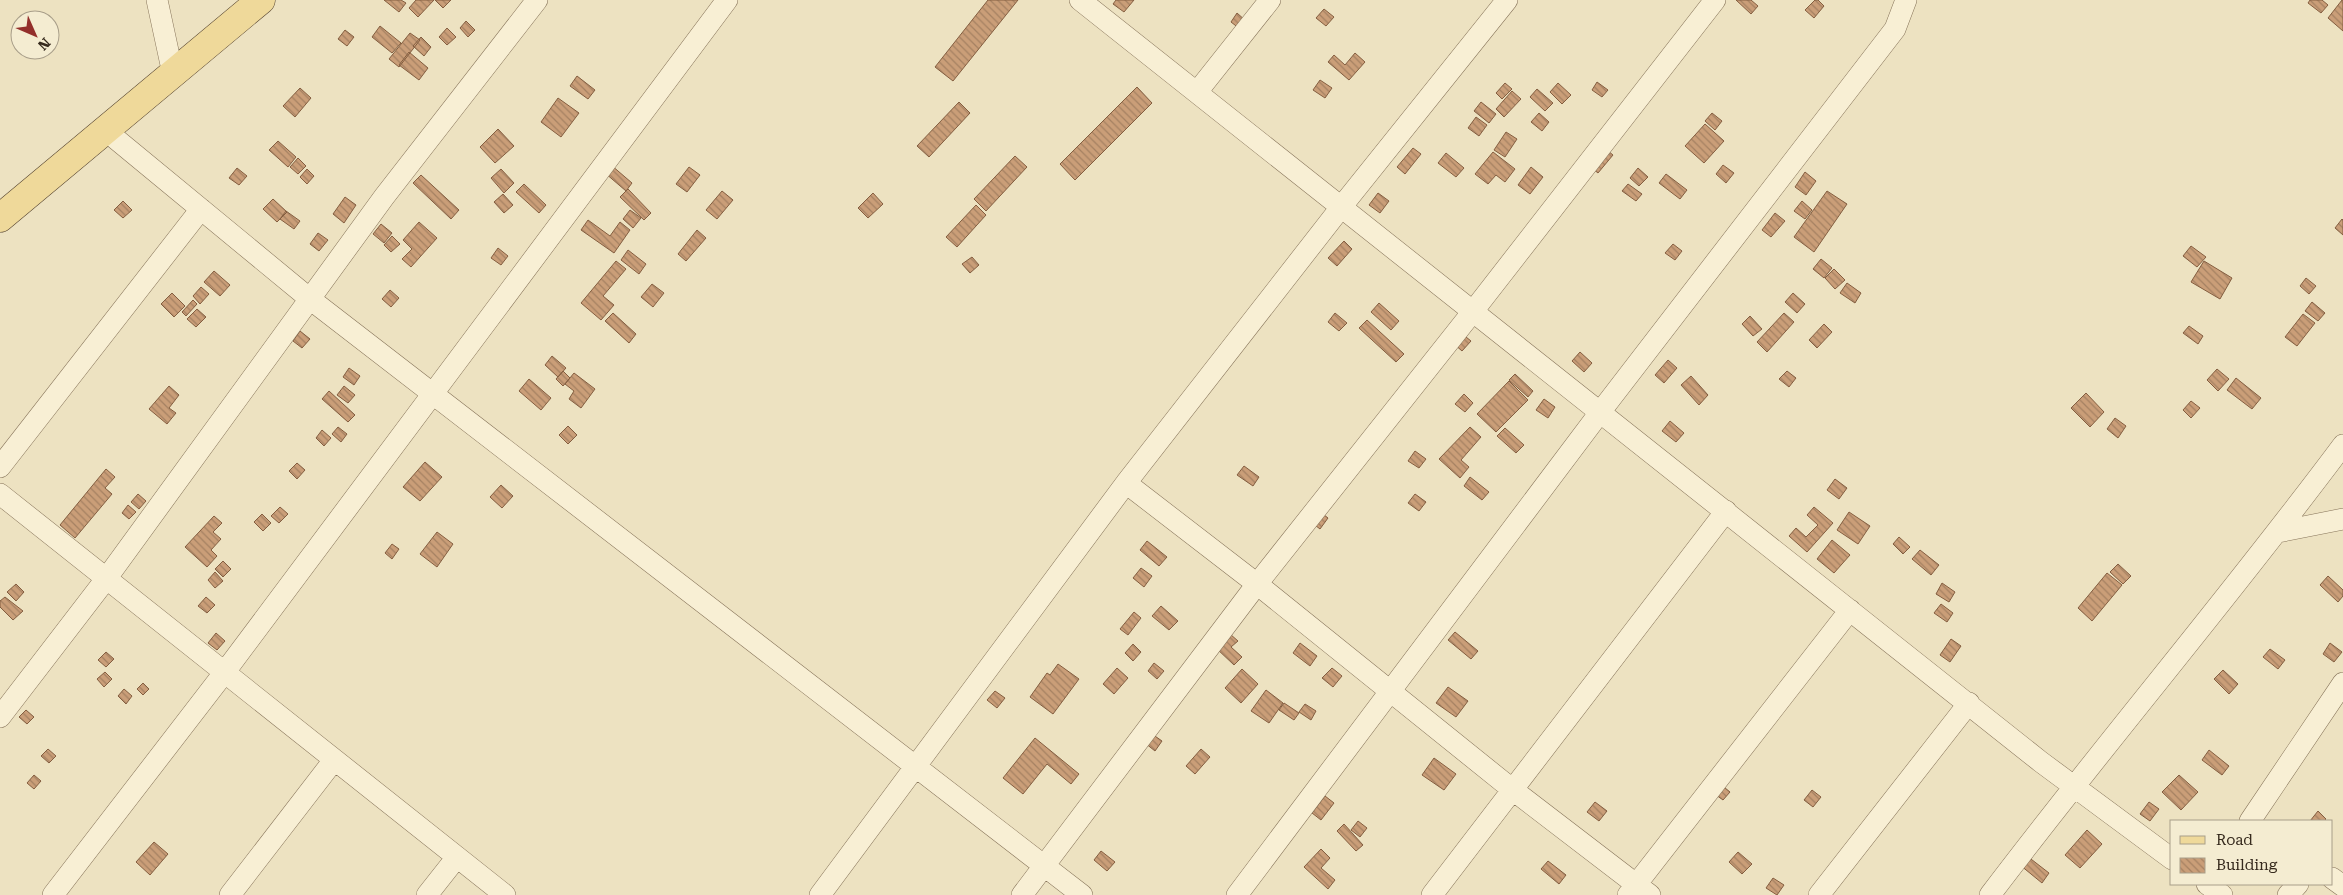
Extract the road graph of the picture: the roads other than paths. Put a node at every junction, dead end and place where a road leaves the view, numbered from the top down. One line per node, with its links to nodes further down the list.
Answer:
1 (157, 0): 10 (street)
2 (261, 0): 10 (main road)
3 (537, 0): 16 (street)
4 (727, 0): 18 (street)
5 (1270, 0): 11 (street)
6 (1507, 0): 13 (street)
7 (1715, 0): 17 (street)
8 (1906, 0): 19 (street)
9 (1092, 4): 11 (street)
10 (173, 74): 12 (main road)
11 (1196, 92): 13 (street)
12 (105, 130): 14 (street); 15 (main road)
13 (1342, 206): 17 (street); 22 (street)
14 (201, 210): 16 (street); 21 (street)
15 (0, 218)
16 (310, 299): 18 (street); 27 (street)
17 (1474, 310): 19 (street); 28 (street)
18 (433, 394): 30 (street); 37 (street)
19 (1601, 411): 24 (street); 32 (street)
20 (2343, 445): 26 (street)
21 (0, 467)
22 (1126, 483): 28 (street); 37 (street)
23 (0, 494): 27 (street)
24 (1726, 511): 29 (street); 39 (street)
25 (2343, 519): 26 (street)
26 (2278, 532): 38 (street)
27 (106, 579): 30 (street); 35 (street)
28 (1256, 584): 32 (street); 43 (street)
29 (1850, 610): 33 (street); 46 (street)
30 (224, 673): 36 (street); 47 (street)
31 (2343, 683): 34 (street)
32 (1390, 692): 39 (street); 54 (street)
33 (1969, 703): 38 (street); 56 (street)
34 (2335, 712): 40 (street)
35 (0, 717)
36 (334, 760): 41 (street); 48 (street)
37 (916, 766): 43 (street); 51 (street)
38 (2072, 786): 42 (street); 57 (street)
39 (1513, 790): 46 (street); 55 (street)
40 (2254, 820)
41 (457, 857): 49 (street); 50 (street)
42 (2170, 857)
43 (1044, 865): 52 (street); 53 (street)
44 (2208, 885): 58 (street)
45 (2297, 885): 59 (street)
46 (1638, 891)
47 (54, 895)
48 (230, 895)
49 (427, 895)
50 (505, 895)
51 (820, 895)
52 (1022, 895)
53 (1082, 895)
54 (1237, 895)
55 (1432, 895)
56 (1819, 895)
57 (1990, 895)
58 (2222, 895)
59 (2288, 895)

